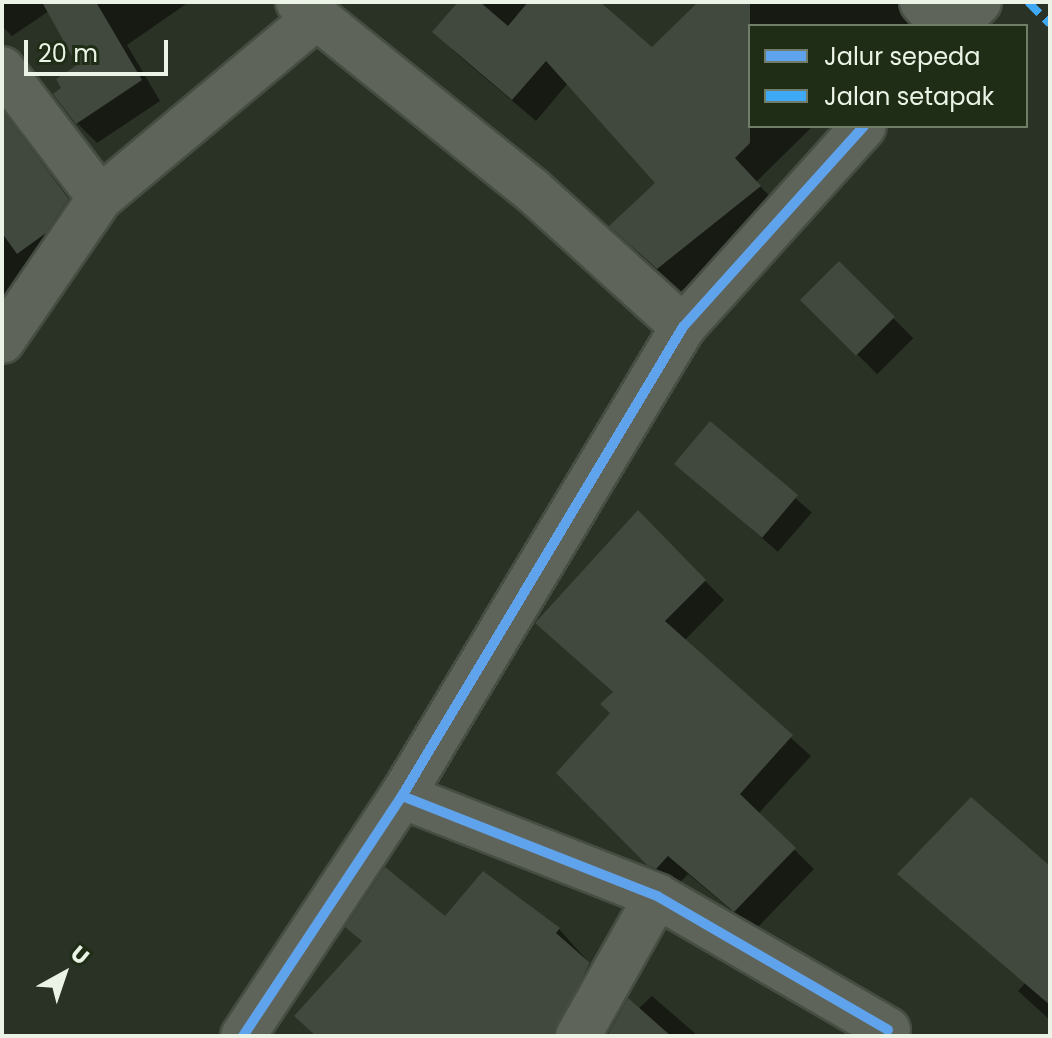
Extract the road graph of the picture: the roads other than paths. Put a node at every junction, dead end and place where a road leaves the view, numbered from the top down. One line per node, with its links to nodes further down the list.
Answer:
1 (922, 2): 4 (street)
2 (979, 2): 5 (street)
3 (306, 11): 8 (street); 9 (street)
4 (941, 24)
5 (957, 24)
6 (2, 69): 8 (street)
7 (862, 128): 9 (street)
8 (100, 198): 10 (street)
9 (683, 327): 11 (street)
10 (2, 341)
11 (402, 796): 12 (street); 15 (street)
12 (657, 896): 13 (street); 16 (street)
13 (840, 1022): 14 (street)
14 (888, 1030)
15 (243, 1036)
16 (578, 1036)

